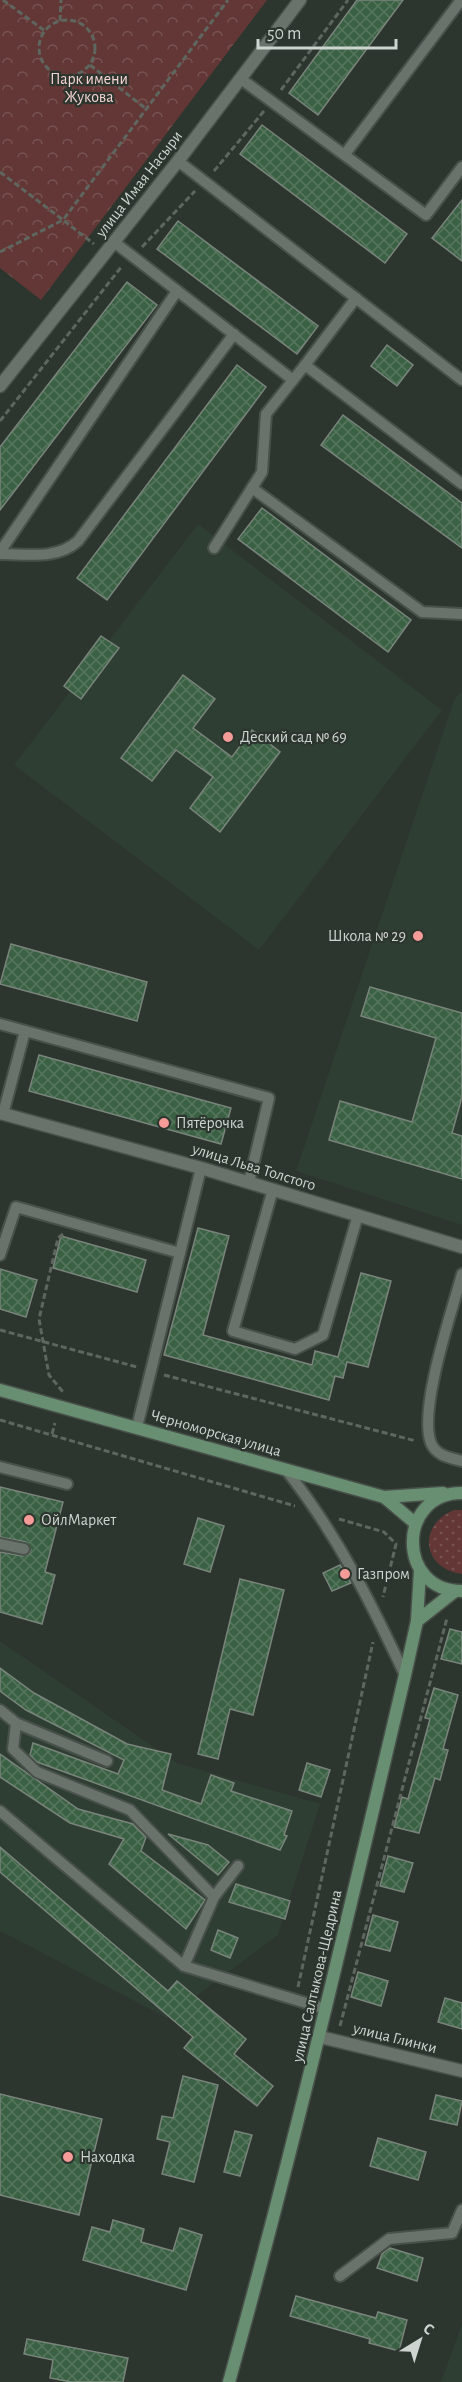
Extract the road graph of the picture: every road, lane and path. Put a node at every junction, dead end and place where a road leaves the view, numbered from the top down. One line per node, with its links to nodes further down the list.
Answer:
1 (3, 0): 8 (path)
2 (61, 0): 7 (path)
3 (228, 0): 12 (path)
4 (300, 0): 10 (street, улица Имая Насыри)
5 (348, 0): 11 (path)
6 (461, 0): 13 (lane)
7 (60, 21): 8 (path); 9 (path)
8 (45, 31): 9 (path)
9 (90, 65): 12 (path)
10 (241, 80): 11 (lane); 14 (street, улица Имая Насыри)
11 (272, 102): 13 (lane); 17 (path)
12 (146, 108): 18 (path)
13 (345, 154): 15 (lane)
14 (178, 161): 17 (lane); 19 (street, улица Имая Насыри)
15 (462, 167)
16 (0, 172): 18 (path)
17 (204, 181): 22 (path); 24 (lane)
18 (63, 220): 20 (path); 21 (path)
19 (114, 242): 22 (lane); 29 (street, улица Имая Насыри)
20 (94, 244)
21 (0, 252)
22 (132, 256): 23 (lane); 30 (path)
23 (177, 291): 25 (lane); 34 (lane)
24 (356, 298): 26 (lane); 28 (lane)
25 (234, 334): 27 (lane); 34 (lane)
26 (305, 365): 27 (lane); 31 (lane)
27 (293, 380): 32 (lane)
28 (462, 380)
29 (0, 386)
30 (0, 421)
31 (462, 484)
32 (252, 488): 33 (lane); 35 (lane)
33 (214, 548)
34 (0, 553)
35 (462, 614)
36 (0, 1024): 37 (lane)
37 (25, 1031): 38 (lane); 40 (lane)
38 (1, 1113): 39 (street, улица Льва Толстого)
39 (201, 1168): 40 (street, улица Льва Толстого); 45 (lane)
40 (249, 1182): 41 (street, улица Льва Толстого)
41 (273, 1189): 42 (street, улица Льва Толстого); 42 (lane)
42 (358, 1215): 44 (street, улица Льва Толстого)
43 (79, 1225): 45 (lane); 46 (lane); 49 (path)
44 (462, 1247)
45 (180, 1253): 50 (lane)
46 (0, 1255)
47 (462, 1274): 57 (lane)
48 (0, 1330): 49 (path)
49 (42, 1342): 50 (path); 52 (path)
50 (151, 1371): 55 (lane); 57 (path)
51 (0, 1390): 55 (main road, Черноморская улица)
52 (63, 1392)
53 (0, 1420): 56 (path)
54 (55, 1423): 56 (path)
55 (137, 1427): 60 (main road, Черноморская улица)
56 (52, 1434): 64 (path)
57 (431, 1444): 58 (lane)
58 (462, 1461)
59 (0, 1467): 61 (lane)
60 (287, 1471): 63 (main road, Черноморская улица); 64 (lane)
61 (67, 1484)
62 (458, 1493): 63 (main road); 65 (main road)
63 (384, 1497): 65 (main road, Черноморская улица)
64 (321, 1514): 71 (lane); 71 (path)
65 (416, 1523): 68 (main road, улица Салтыкова-Щедрина)
66 (0, 1544): 67 (lane)
67 (24, 1549)
68 (420, 1570): 69 (main road); 72 (main road, улица Салтыкова-Щедрина)
69 (458, 1591): 72 (main road)
70 (448, 1615): 84 (path)
71 (379, 1618): 73 (lane); 81 (path)
72 (417, 1621): 73 (main road, улица Салтыкова-Щедрина)
73 (405, 1676): 82 (main road, улица Салтыкова-Щедрина)
74 (0, 1710): 75 (lane)
75 (16, 1723): 76 (lane); 79 (lane)
76 (107, 1761)
77 (0, 1811): 80 (lane)
78 (238, 1866): 79 (lane)
79 (214, 1897): 80 (lane)
80 (184, 1966): 81 (lane)
81 (295, 2000): 82 (lane)
82 (326, 2009): 83 (main road, улица Салтыкова-Щедрина)
83 (320, 2037): 84 (street, улица Глинки); 88 (main road, улица Салтыкова-Щедрина)
84 (336, 2041): 85 (street, улица Глинки)
85 (462, 2071)
86 (462, 2210): 87 (lane)
87 (340, 2276)
88 (229, 2382)

